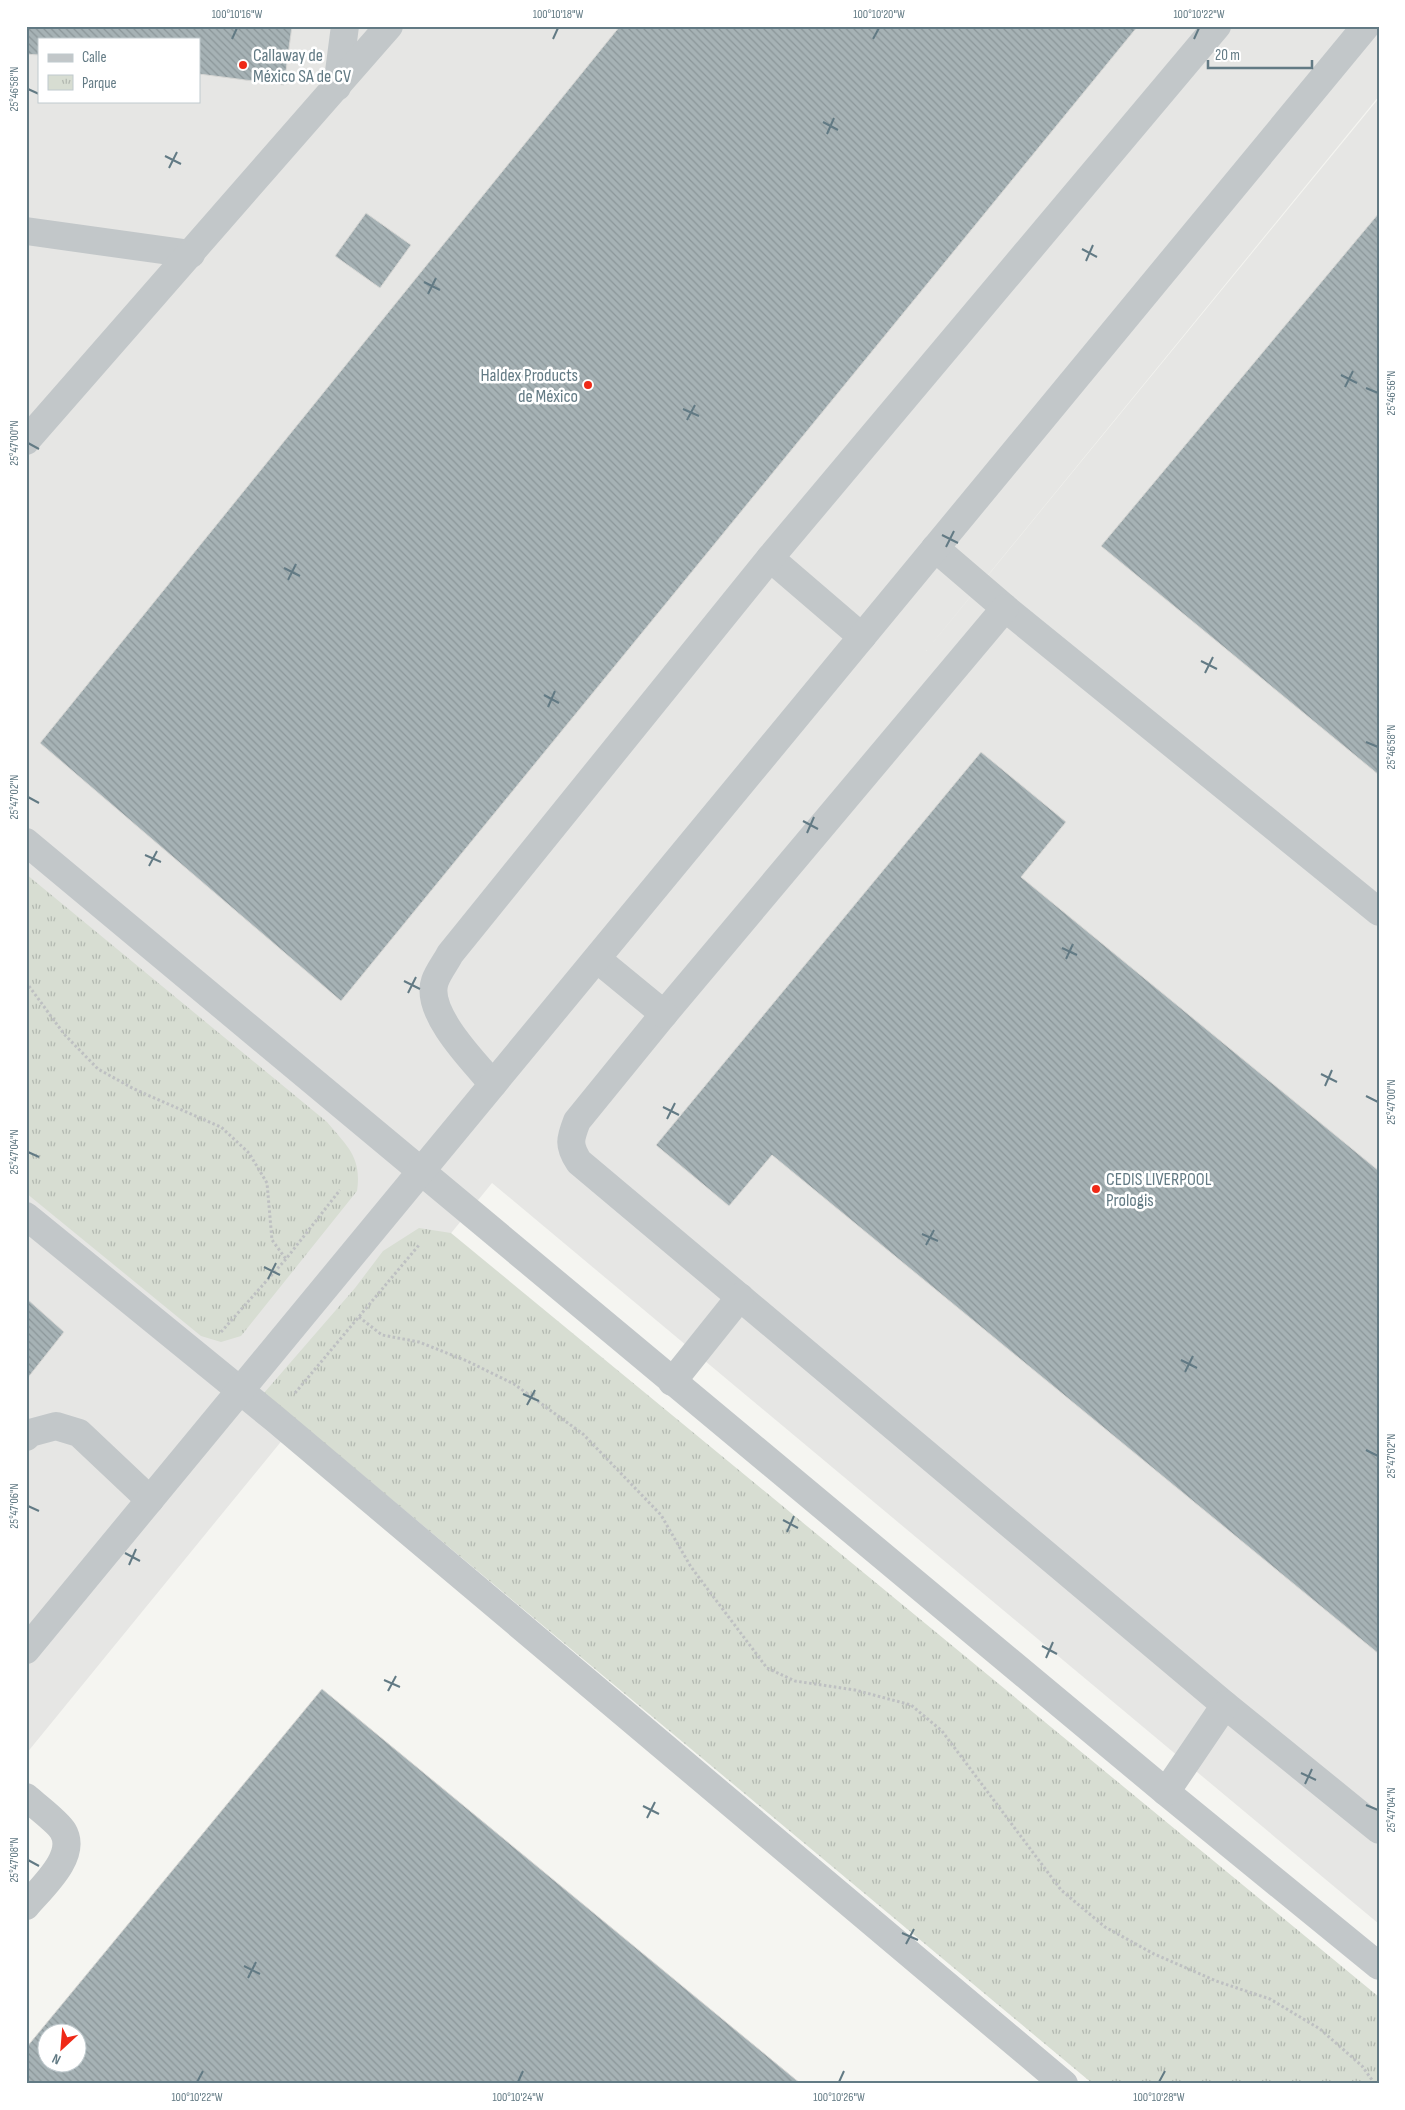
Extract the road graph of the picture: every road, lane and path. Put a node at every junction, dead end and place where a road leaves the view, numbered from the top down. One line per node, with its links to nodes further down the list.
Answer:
1 (345, 26): 5 (street)
2 (388, 26): 5 (street)
3 (1217, 26): 10 (street)
4 (1366, 26): 9 (street)
5 (337, 87): 7 (street)
6 (26, 231): 7 (street)
7 (191, 254): 8 (street)
8 (26, 441)
9 (935, 548): 11 (street); 12 (street)
10 (770, 558): 12 (street); 18 (street)
11 (1005, 608): 14 (street); 17 (street)
12 (862, 638): 15 (street)
13 (26, 842): 19 (street)
14 (1379, 912)
15 (597, 959): 17 (street); 18 (street)
16 (26, 982): 23 (path)
17 (664, 1014): 24 (street)
18 (493, 1084): 19 (street)
19 (423, 1171): 27 (street); 28 (street)
20 (340, 1190): 23 (path)
21 (26, 1216): 28 (street)
22 (419, 1245): 25 (path)
23 (286, 1258): 26 (path)
24 (740, 1297): 27 (street); 33 (street)
25 (359, 1317): 29 (path); 40 (path)
26 (221, 1332)
27 (672, 1382): 34 (street)
28 (240, 1390): 31 (street); 39 (street)
29 (294, 1394)
30 (26, 1437): 31 (street)
31 (150, 1500): 32 (street)
32 (26, 1650)
33 (1225, 1705): 34 (street); 36 (street)
34 (1166, 1792): 38 (street)
35 (26, 1797): 37 (street)
36 (1379, 1830)
37 (26, 1906)
38 (1379, 1966)
39 (1064, 2084)
40 (1375, 2084)

